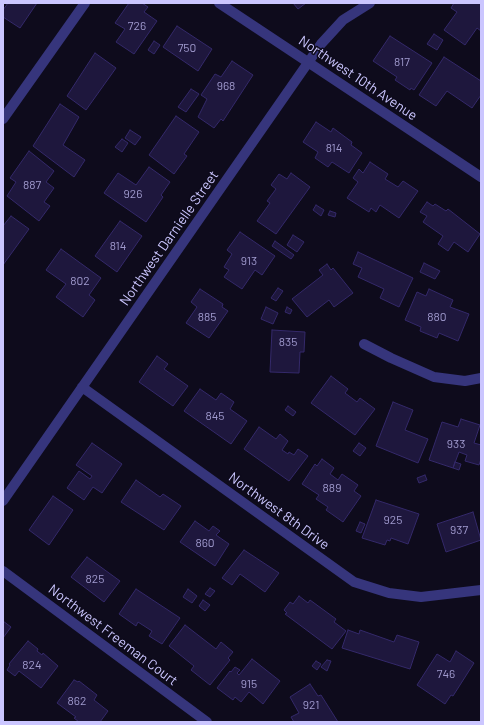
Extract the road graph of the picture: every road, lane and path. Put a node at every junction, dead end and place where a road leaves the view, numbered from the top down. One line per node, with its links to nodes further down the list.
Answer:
1 (85, 3): 5 (street)
2 (219, 3): 4 (street, Northwest 10th Avenue)
3 (370, 3): 4 (street, Northwest Darnielle Street)
4 (309, 62): 6 (street, Northwest 10th Avenue); 9 (street, Northwest Darnielle Street)
5 (3, 119)
6 (481, 177)
7 (364, 344): 8 (street)
8 (481, 378)
9 (82, 387): 10 (street, Northwest Darnielle Street); 12 (street, Northwest 8th Drive)
10 (3, 501)
11 (3, 571): 13 (street, Northwest Freeman Court)
12 (481, 590)
13 (207, 722)

